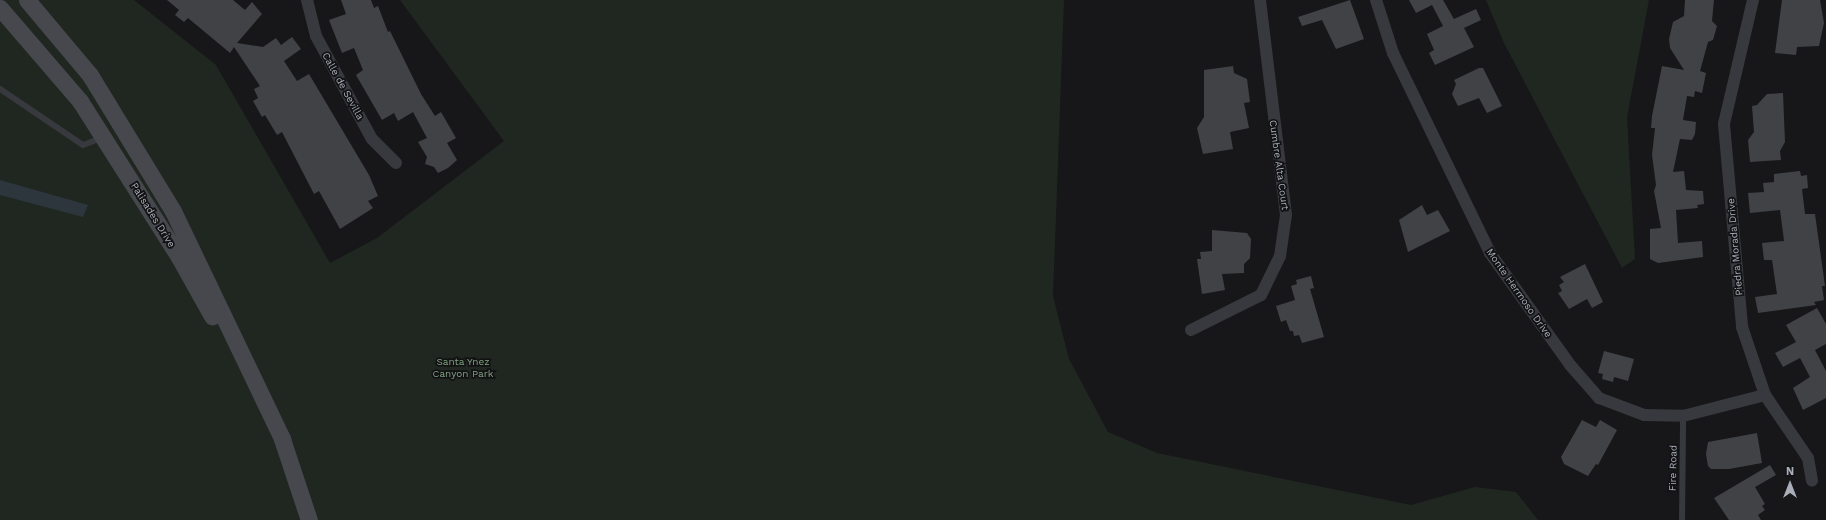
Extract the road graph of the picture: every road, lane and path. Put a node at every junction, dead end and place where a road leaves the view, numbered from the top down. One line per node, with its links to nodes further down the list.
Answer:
1 (27, 0): 13 (street, Palisades Drive)
2 (307, 0): 9 (street, Calle de Sevilla)
3 (1260, 0): 10 (street, Cumbre Alta Court)
4 (1376, 0): 12 (street, Monte Hermoso Drive)
5 (1754, 0): 11 (street, Piedra Morada Drive)
6 (1, 10): 8 (street, Palisades Drive)
7 (0, 89): 8 (lane)
8 (104, 137): 13 (street, Palisades Drive)
9 (396, 163)
10 (1191, 330)
11 (1765, 395): 12 (street, Monte Hermoso Drive); 14 (street, Piedra Morada Drive)
12 (1683, 416): 16 (lane, Fire Road)
13 (282, 439): 15 (street, Palisades Drive)
14 (1812, 481)
15 (309, 520)
16 (1682, 520)

